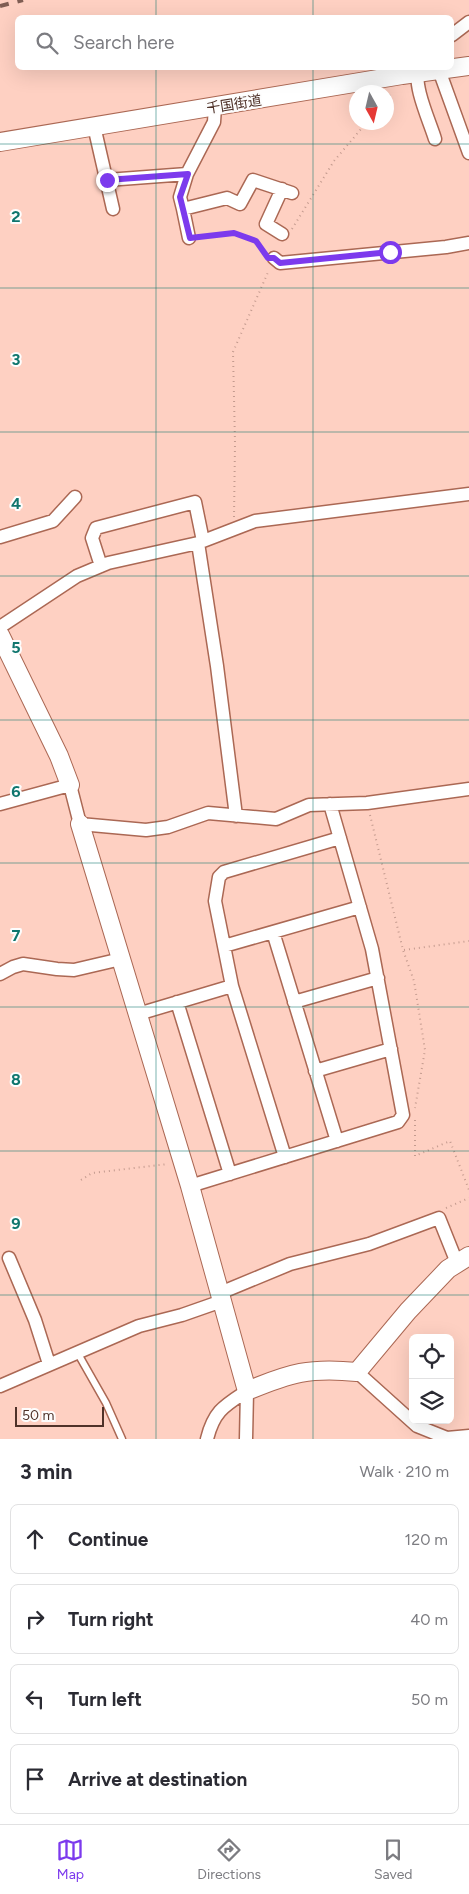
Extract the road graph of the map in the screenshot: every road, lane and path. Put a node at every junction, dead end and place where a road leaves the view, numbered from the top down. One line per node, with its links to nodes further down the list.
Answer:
1 (469, 22): 2 (street)
2 (454, 33)
3 (469, 66): 4 (street, 千国街道)
4 (454, 68)
5 (418, 70): 6 (street, 千国街道); 7 (street, 千国街道); 10 (street)
6 (439, 70): 12 (street)
7 (215, 107): 8 (street, 千国街道); 13 (street)
8 (94, 126): 11 (street, 千国街道); 14 (street)
9 (360, 130): 17 (path)
10 (436, 139)
11 (0, 142)
12 (469, 153)
13 (188, 174): 14 (street); 16 (street)
14 (107, 180): 15 (street)
15 (113, 209)
16 (182, 209): 17 (street); 18 (street)
17 (285, 234)
18 (190, 238): 20 (path)
19 (469, 243): 20 (street)
20 (274, 258): 23 (path)
21 (469, 494): 23 (street)
22 (75, 497): 24 (street)
23 (234, 530): 25 (street)
24 (0, 537)
25 (201, 542): 26 (street); 26 (street); 34 (street)
26 (101, 566): 27 (street)
27 (0, 626)
28 (0, 635): 29 (street)
29 (70, 785): 32 (street); 35 (street)
30 (469, 789): 31 (street)
31 (367, 803): 33 (street); 41 (path)
32 (0, 804)
33 (330, 804): 34 (street); 36 (street)
34 (236, 816): 35 (street)
35 (80, 824): 42 (street)
36 (340, 838): 37 (street); 40 (street)
37 (360, 907): 38 (street); 44 (street)
38 (273, 932): 40 (street); 47 (street)
39 (469, 941): 41 (path)
40 (224, 946): 45 (street)
41 (403, 950): 57 (path)
42 (121, 959): 43 (street); 48 (street)
43 (0, 974)
44 (378, 978): 47 (street); 49 (street)
45 (232, 986): 46 (street); 52 (street)
46 (177, 1002): 48 (street); 54 (street)
47 (294, 1002): 50 (street)
48 (138, 1014): 53 (street)
49 (391, 1048): 50 (street); 51 (street)
50 (315, 1071): 51 (street)
51 (337, 1141): 52 (street)
52 (285, 1157): 54 (street)
53 (183, 1162): 55 (path); 56 (street)
54 (230, 1174): 56 (street)
55 (81, 1180)
56 (190, 1186): 62 (street)
57 (469, 1190)
58 (469, 1198): 59 (path)
59 (440, 1218): 61 (street); 62 (street)
60 (9, 1258): 64 (street)
61 (463, 1259): 65 (street)
62 (221, 1297): 63 (street); 67 (street)
63 (77, 1352): 64 (street); 69 (lane)
64 (49, 1364): 66 (street)
65 (357, 1372): 67 (street); 68 (street)
66 (0, 1386)
67 (247, 1391): 70 (street); 71 (street)
68 (469, 1436)
69 (122, 1439)
70 (207, 1439)
71 (246, 1439)

